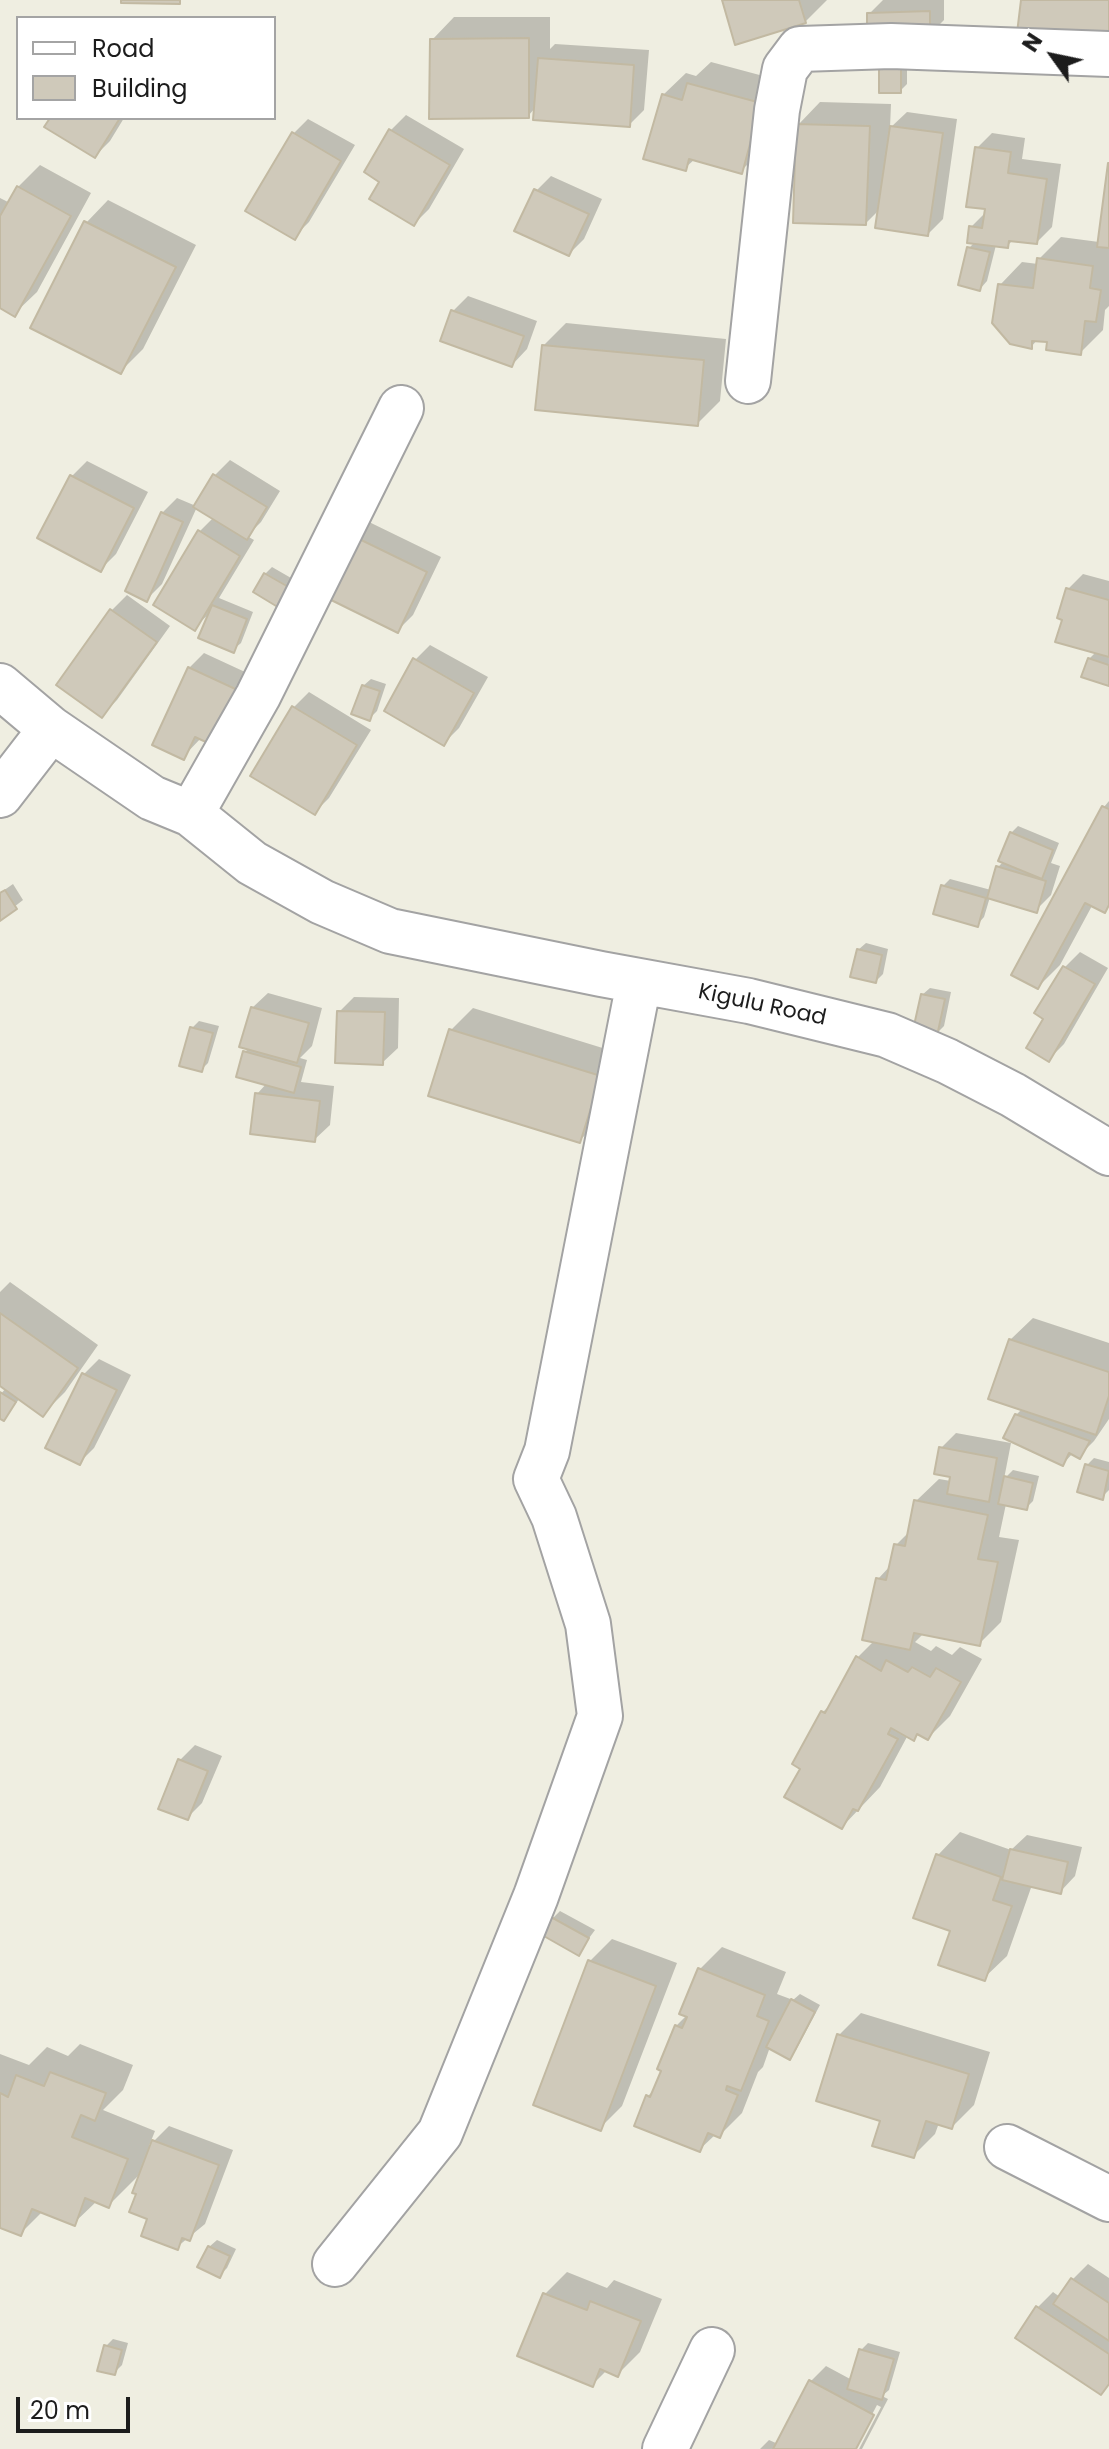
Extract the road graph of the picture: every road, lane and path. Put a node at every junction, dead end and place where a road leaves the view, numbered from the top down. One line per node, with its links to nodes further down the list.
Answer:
1 (1109, 54): 2 (street)
2 (748, 381)
3 (401, 408): 7 (street)
4 (0, 686): 5 (street, Kigulu Road)
5 (51, 729): 6 (street); 7 (street, Kigulu Road)
6 (0, 795)
7 (191, 814): 8 (street, Kigulu Road)
8 (639, 982): 9 (street, Kigulu Road); 12 (street)
9 (1109, 1153)
10 (1007, 2147): 11 (street)
11 (1109, 2199)
12 (335, 2264)
13 (712, 2350): 14 (street)
14 (665, 2449)

